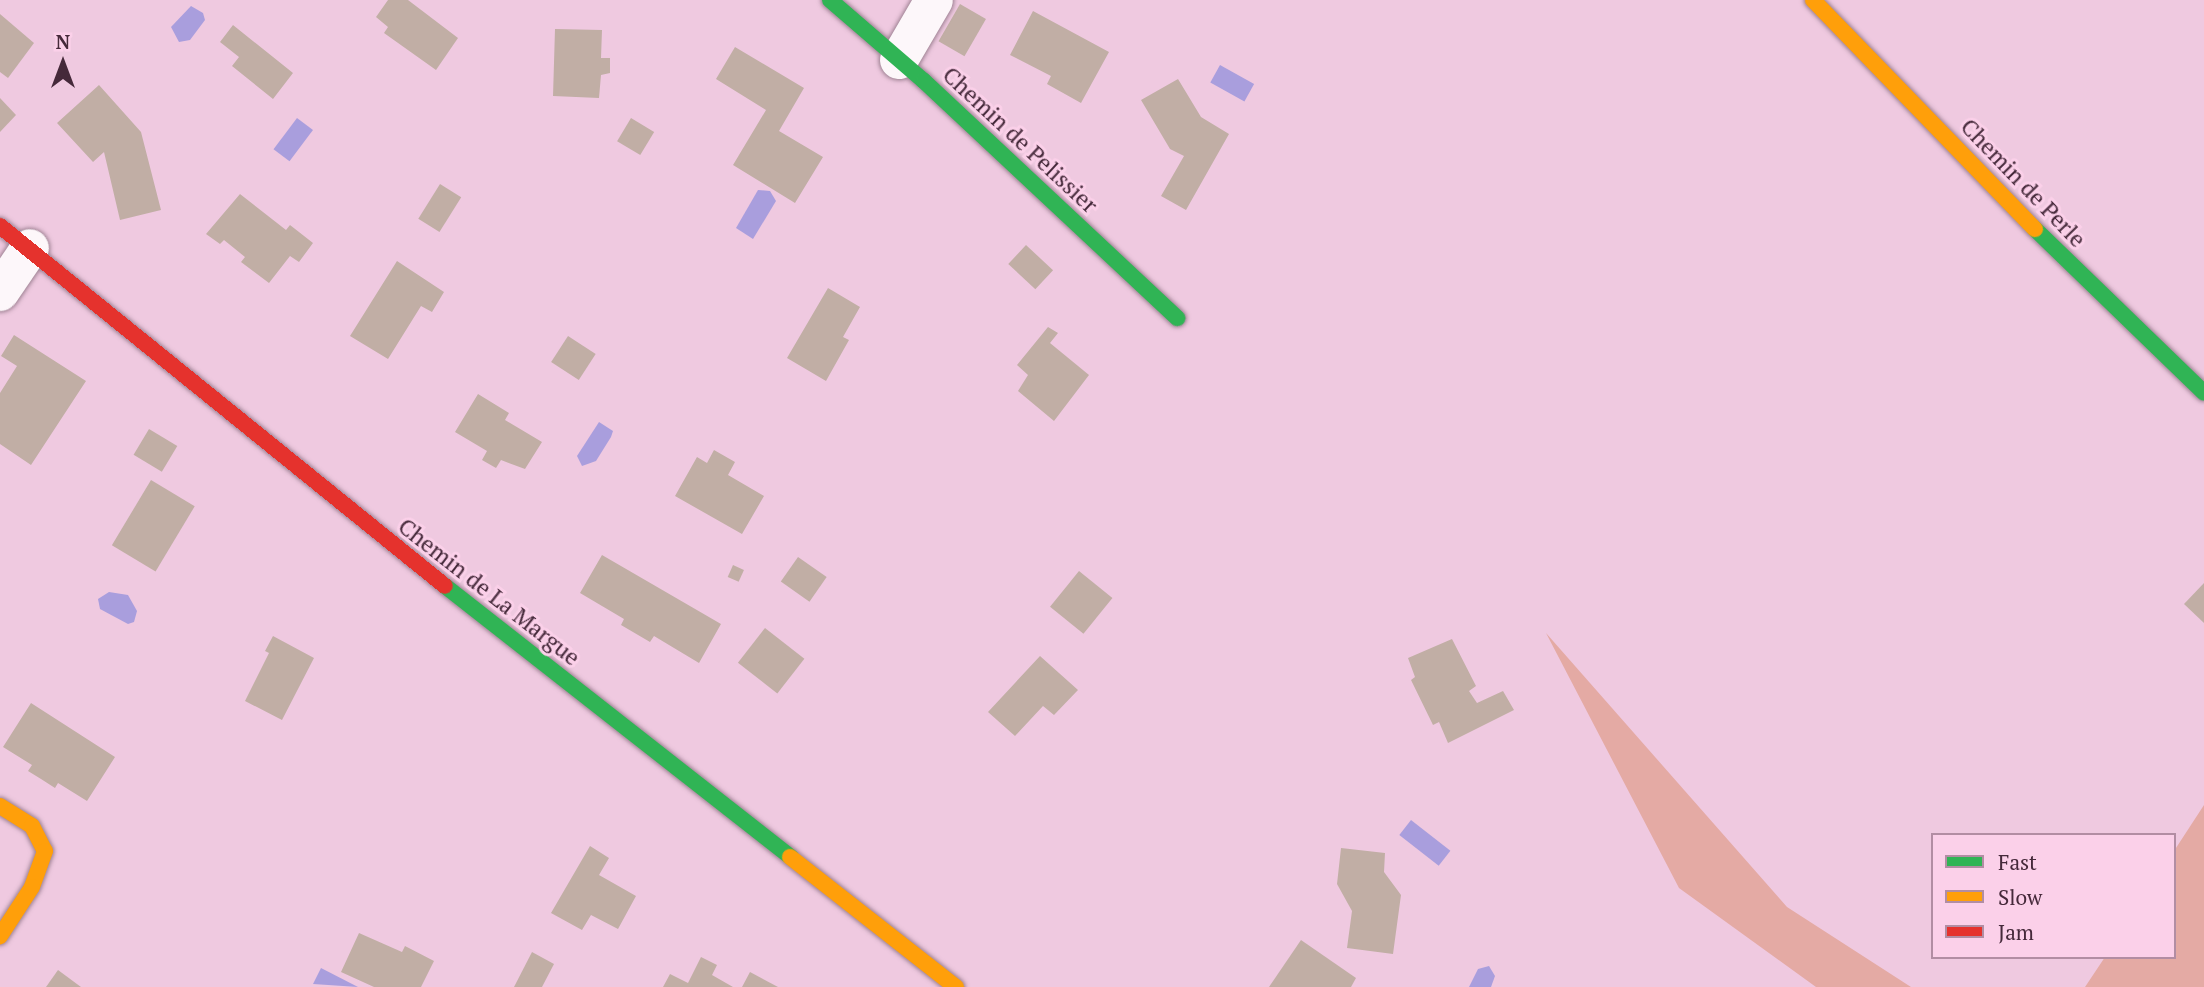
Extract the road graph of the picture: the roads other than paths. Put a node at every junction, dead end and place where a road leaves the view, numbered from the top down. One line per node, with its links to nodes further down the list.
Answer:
1 (830, 0): 4 (street, Chemin de Pelissier)
2 (934, 0): 4 (street)
3 (1813, 0): 9 (street, Chemin de Perle)
4 (899, 60): 8 (street, Chemin de Pelissier)
5 (0, 226): 6 (street, Chemin de La Margue)
6 (30, 248): 7 (street); 12 (street, Chemin de La Margue)
7 (0, 292)
8 (1177, 318)
9 (2204, 393)
10 (0, 806): 11 (street)
11 (0, 936)
12 (956, 987)

